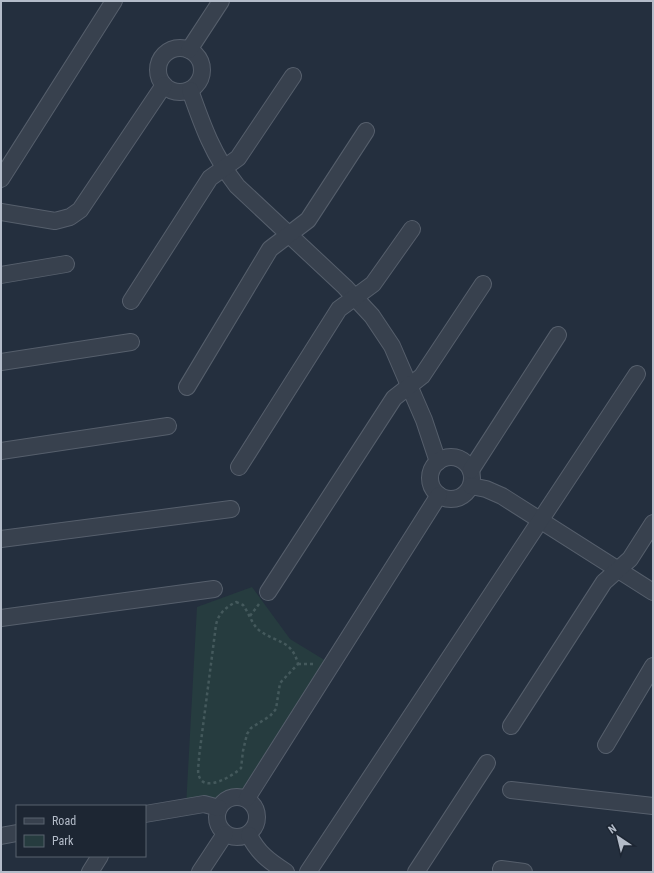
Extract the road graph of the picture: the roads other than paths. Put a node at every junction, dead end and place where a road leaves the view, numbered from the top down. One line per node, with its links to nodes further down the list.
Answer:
1 (114, 1): 9 (street)
2 (221, 1): 3 (street)
3 (189, 50): 5 (street); 6 (street)
4 (293, 76): 8 (street)
5 (164, 85): 6 (street); 10 (street)
6 (190, 90): 8 (street)
7 (366, 131): 12 (street)
8 (224, 169): 12 (street); 17 (street)
9 (1, 179)
10 (1, 212)
11 (412, 229): 16 (street)
12 (289, 235): 16 (street); 23 (street)
13 (66, 264): 14 (street)
14 (1, 275)
15 (484, 284): 22 (street)
16 (355, 298): 22 (street); 27 (street)
17 (131, 301)
18 (558, 335): 28 (street)
19 (131, 342): 20 (street)
20 (1, 362)
21 (637, 374): 32 (street)
22 (410, 386): 26 (street); 37 (street)
23 (187, 387)
24 (168, 426): 25 (street)
25 (1, 451)
26 (438, 462): 28 (street); 30 (street)
27 (239, 467)
28 (471, 470): 29 (street)
29 (471, 486): 30 (street); 32 (street)
30 (439, 495): 45 (street)
31 (231, 509): 34 (street)
32 (540, 520): 35 (street); 56 (street)
33 (653, 523): 35 (street)
34 (1, 539)
35 (618, 569): 38 (street); 41 (street)
36 (214, 589): 39 (street)
37 (268, 592)
38 (653, 592)
39 (1, 618)
40 (653, 666): 42 (street)
41 (511, 726)
42 (606, 745)
43 (487, 763): 57 (street)
44 (511, 790): 46 (street)
45 (247, 798): 47 (street); 50 (street)
46 (653, 806)
47 (219, 808): 48 (street); 49 (street)
48 (146, 814)
49 (225, 834): 50 (street); 54 (street)
50 (248, 835): 55 (street)
51 (99, 857): 53 (street)
52 (501, 870): 58 (street)
53 (90, 872)
54 (200, 872)
55 (286, 872)
56 (308, 872)
57 (416, 872)
58 (524, 872)

